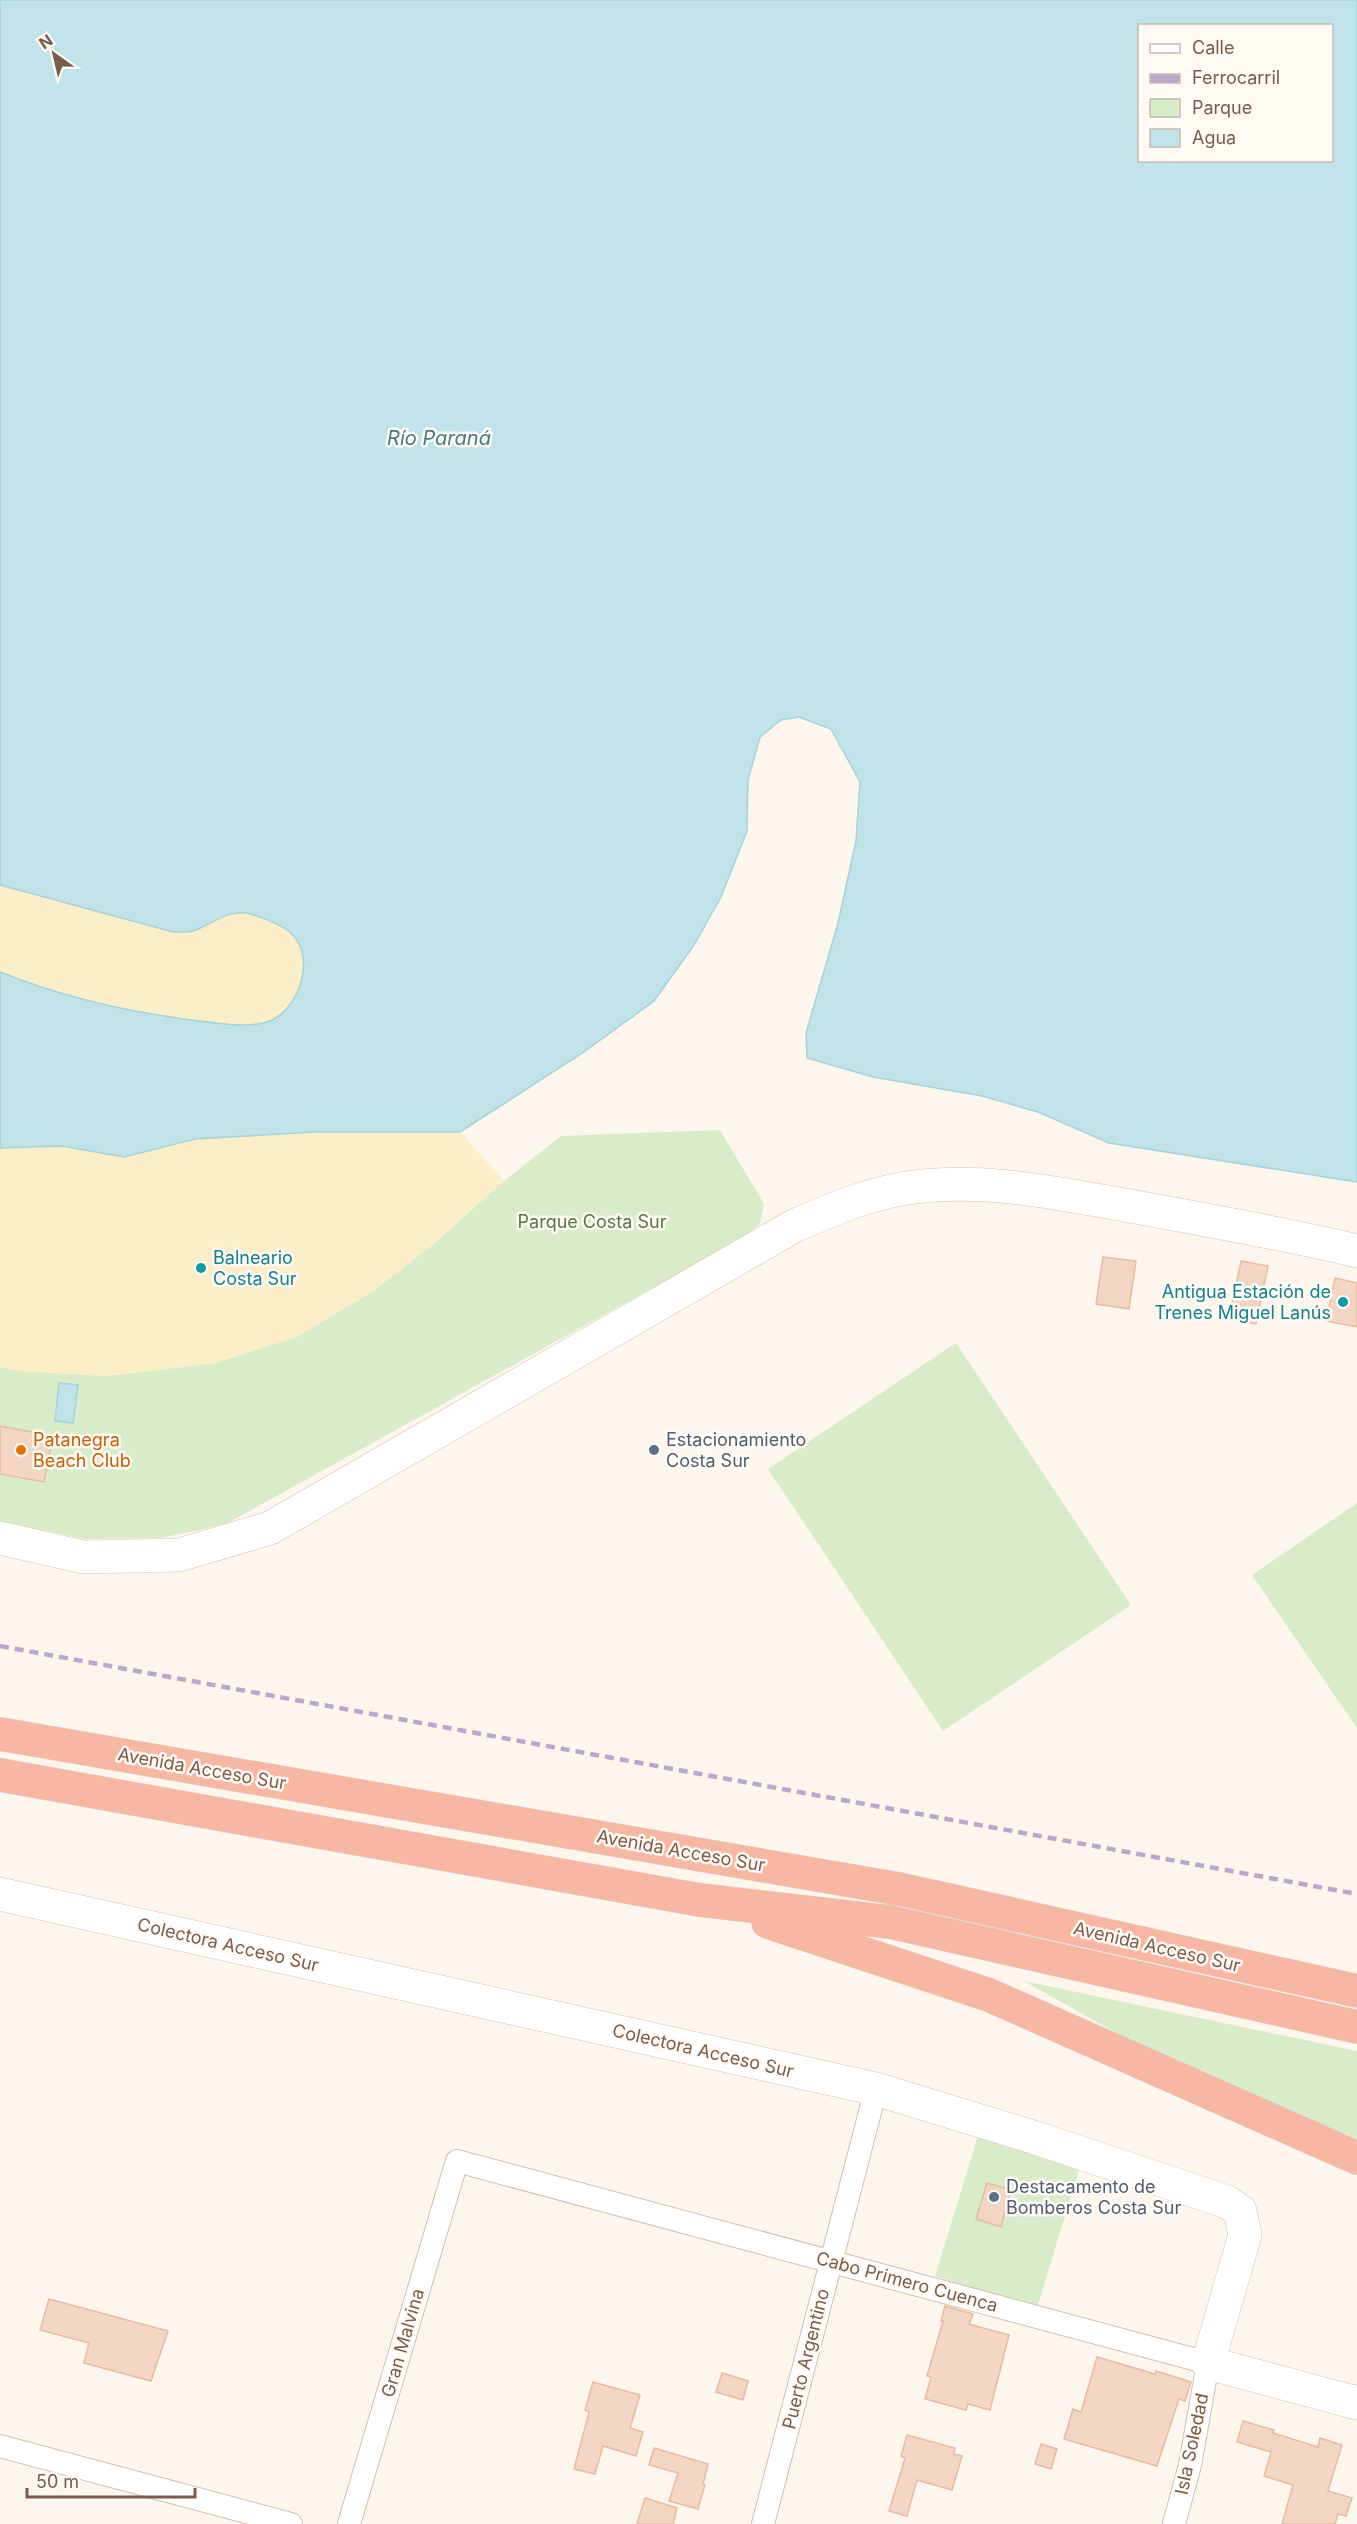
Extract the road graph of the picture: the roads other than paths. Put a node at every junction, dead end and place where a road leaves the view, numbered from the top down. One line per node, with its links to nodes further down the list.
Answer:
1 (1357, 1251): 2 (main road)
2 (0, 1538)
3 (0, 1734): 7 (highway, Avenida Acceso Sur)
4 (0, 1775): 6 (highway, Avenida Acceso Sur)
5 (0, 1894): 9 (main road, Colectora Acceso Sur)
6 (700, 1900): 8 (highway, Avenida Acceso Sur); 10 (highway)
7 (1357, 1991)
8 (1357, 2027)
9 (876, 2089): 12 (street, Puerto Argentino); 13 (main road, Colectora Acceso Sur)
10 (1357, 2158)
11 (457, 2161): 12 (street, Cabo Primero Cuenca); 17 (street, Gran Malvina)
12 (831, 2261): 13 (street, Cabo Primero Cuenca); 18 (street, Puerto Argentino)
13 (1208, 2363): 14 (main road, Cabo Primero Cuenca); 19 (street, Isla Soledad)
14 (1357, 2403)
15 (0, 2446): 16 (street)
16 (291, 2524)
17 (350, 2524)
18 (763, 2524)
19 (1174, 2524)

